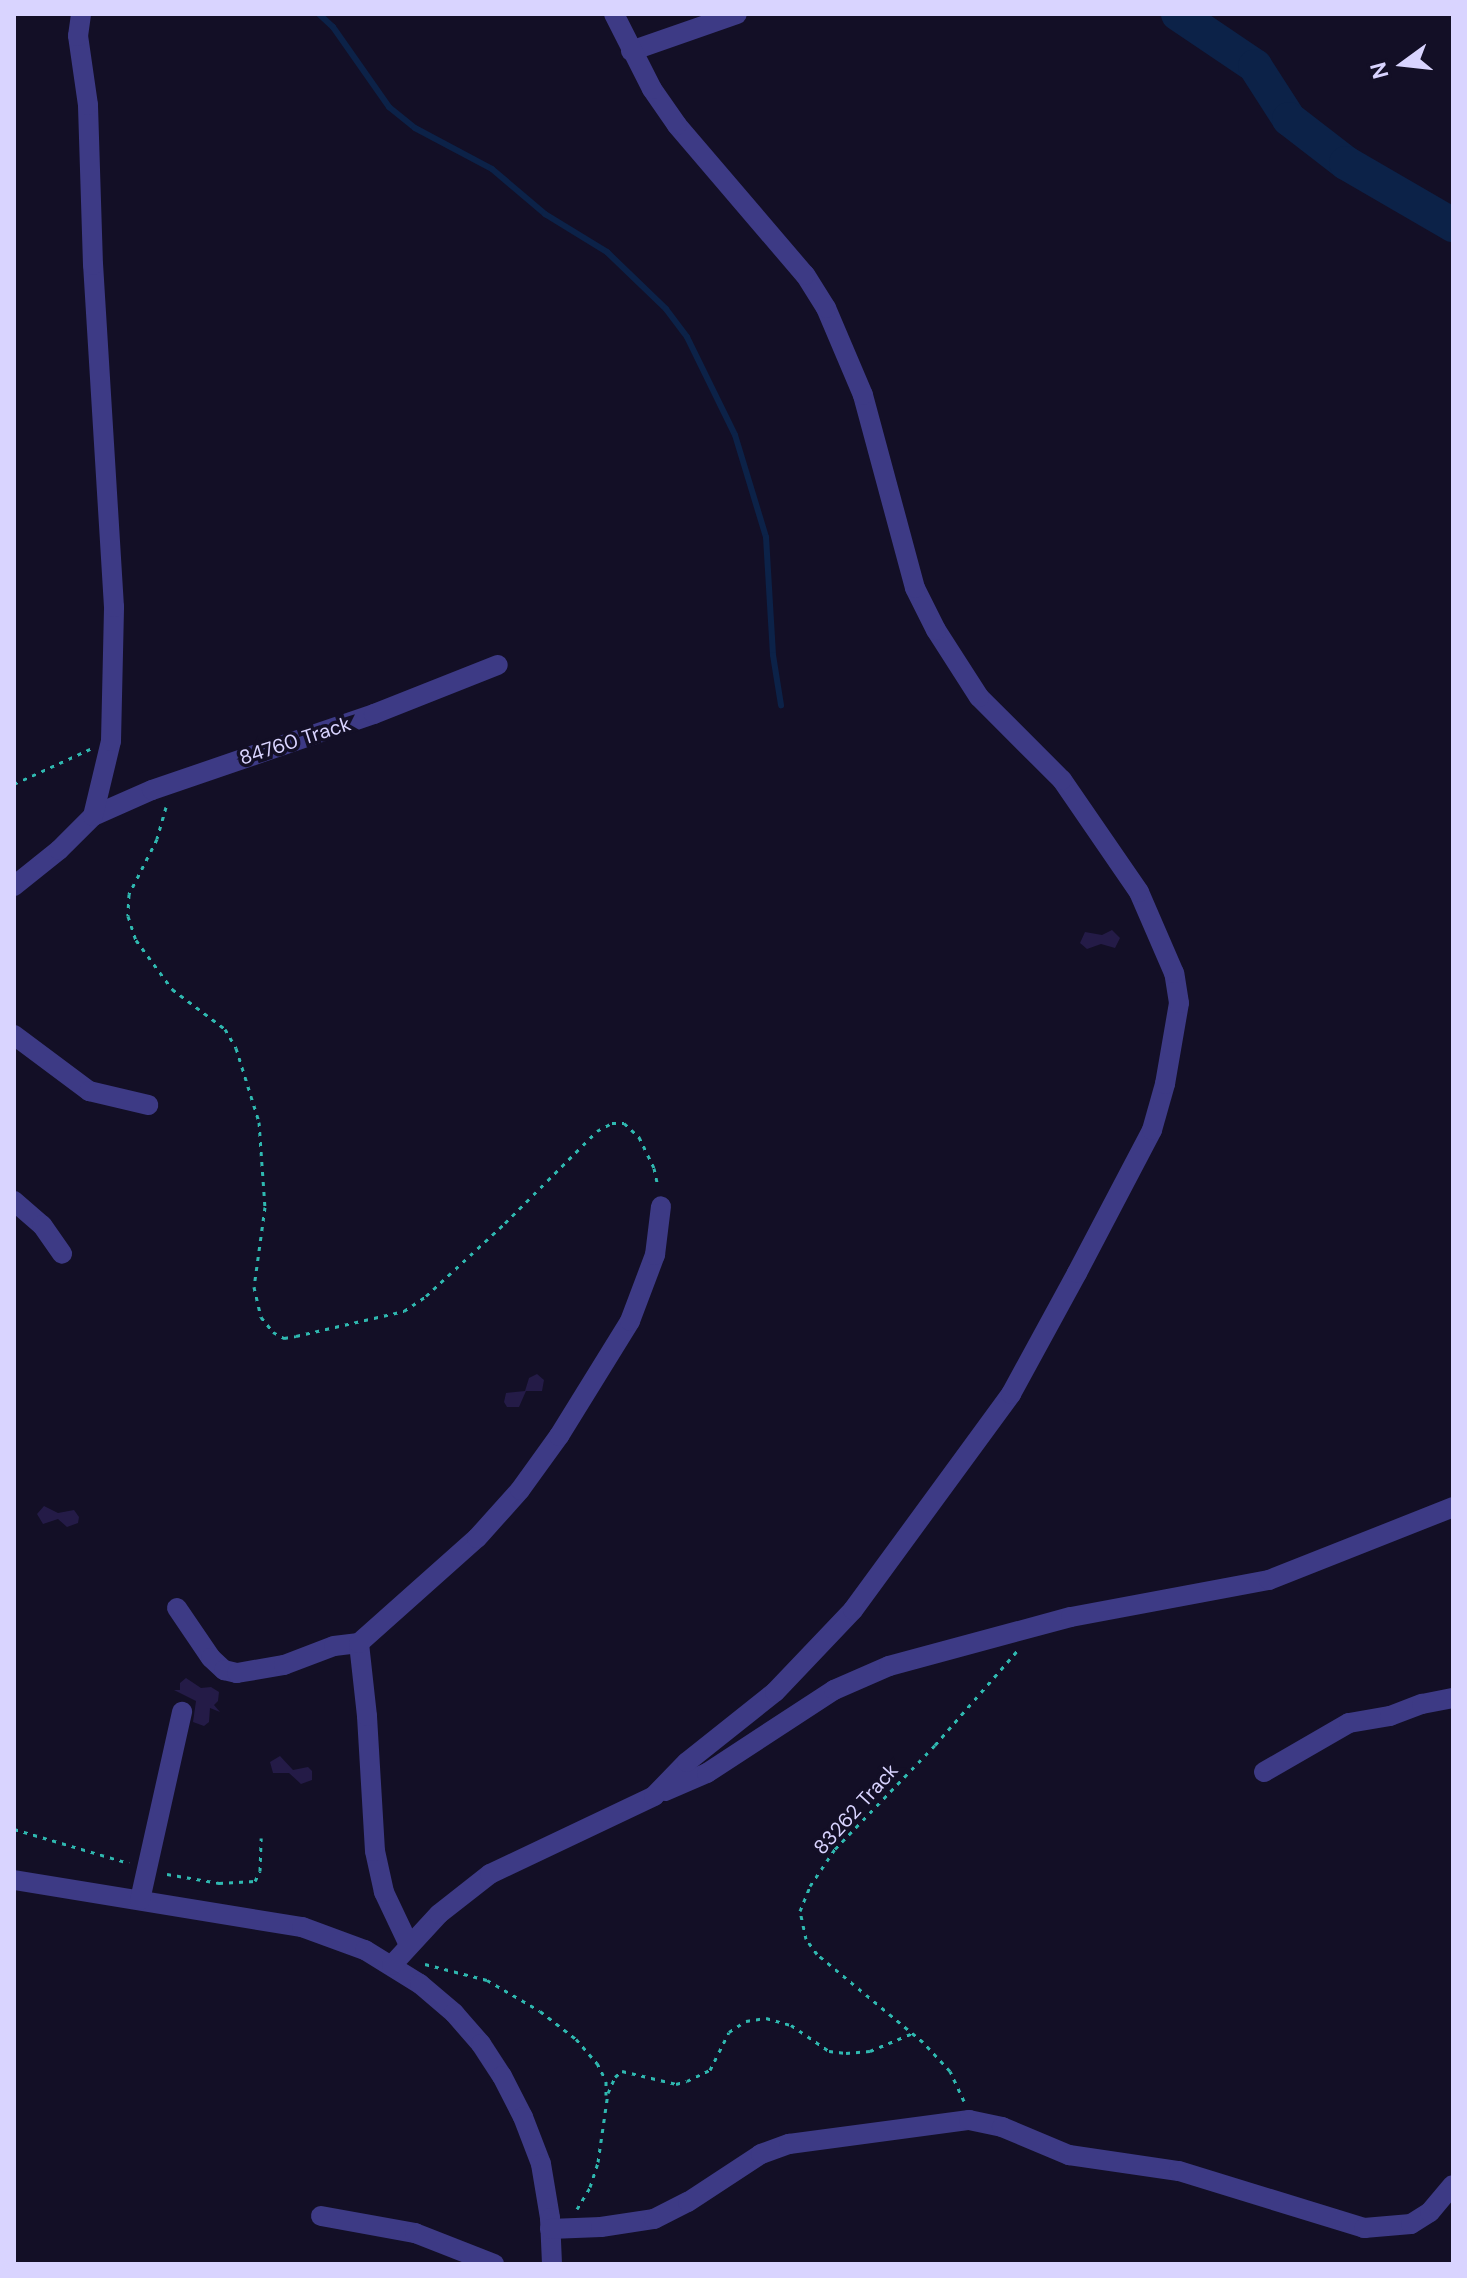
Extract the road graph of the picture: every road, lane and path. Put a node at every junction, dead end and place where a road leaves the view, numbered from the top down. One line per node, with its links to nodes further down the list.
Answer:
1 (81, 14): 6 (street)
2 (614, 14): 4 (street)
3 (737, 14): 4 (street)
4 (631, 51): 23 (street)
5 (498, 665): 8 (street, 84760 Track)
6 (111, 741): 7 (path); 9 (street)
7 (14, 784)
8 (152, 790): 9 (street, 84760 Track); 14 (path)
9 (93, 816): 10 (street)
10 (14, 886)
11 (14, 1035): 12 (street)
12 (148, 1105)
13 (14, 1201): 15 (street)
14 (661, 1206): 19 (street)
15 (62, 1254)
16 (1453, 1507): 18 (street)
17 (177, 1608): 19 (street)
18 (1030, 1630): 23 (street); 27 (path, 83262 Track)
19 (359, 1643): 26 (street)
20 (1453, 1698): 22 (street)
21 (182, 1712): 25 (street)
22 (1264, 1772)
23 (654, 1796): 26 (street)
24 (14, 1880): 25 (street)
25 (140, 1900): 26 (street)
26 (400, 1956): 28 (path); 32 (street)
27 (913, 2033): 28 (path); 29 (path, 83262 Track)
28 (606, 2103): 32 (path)
29 (969, 2120): 30 (street); 32 (street)
30 (1453, 2185)
31 (321, 2216): 33 (street)
32 (560, 2228): 34 (street)
33 (494, 2264)
34 (552, 2264)

